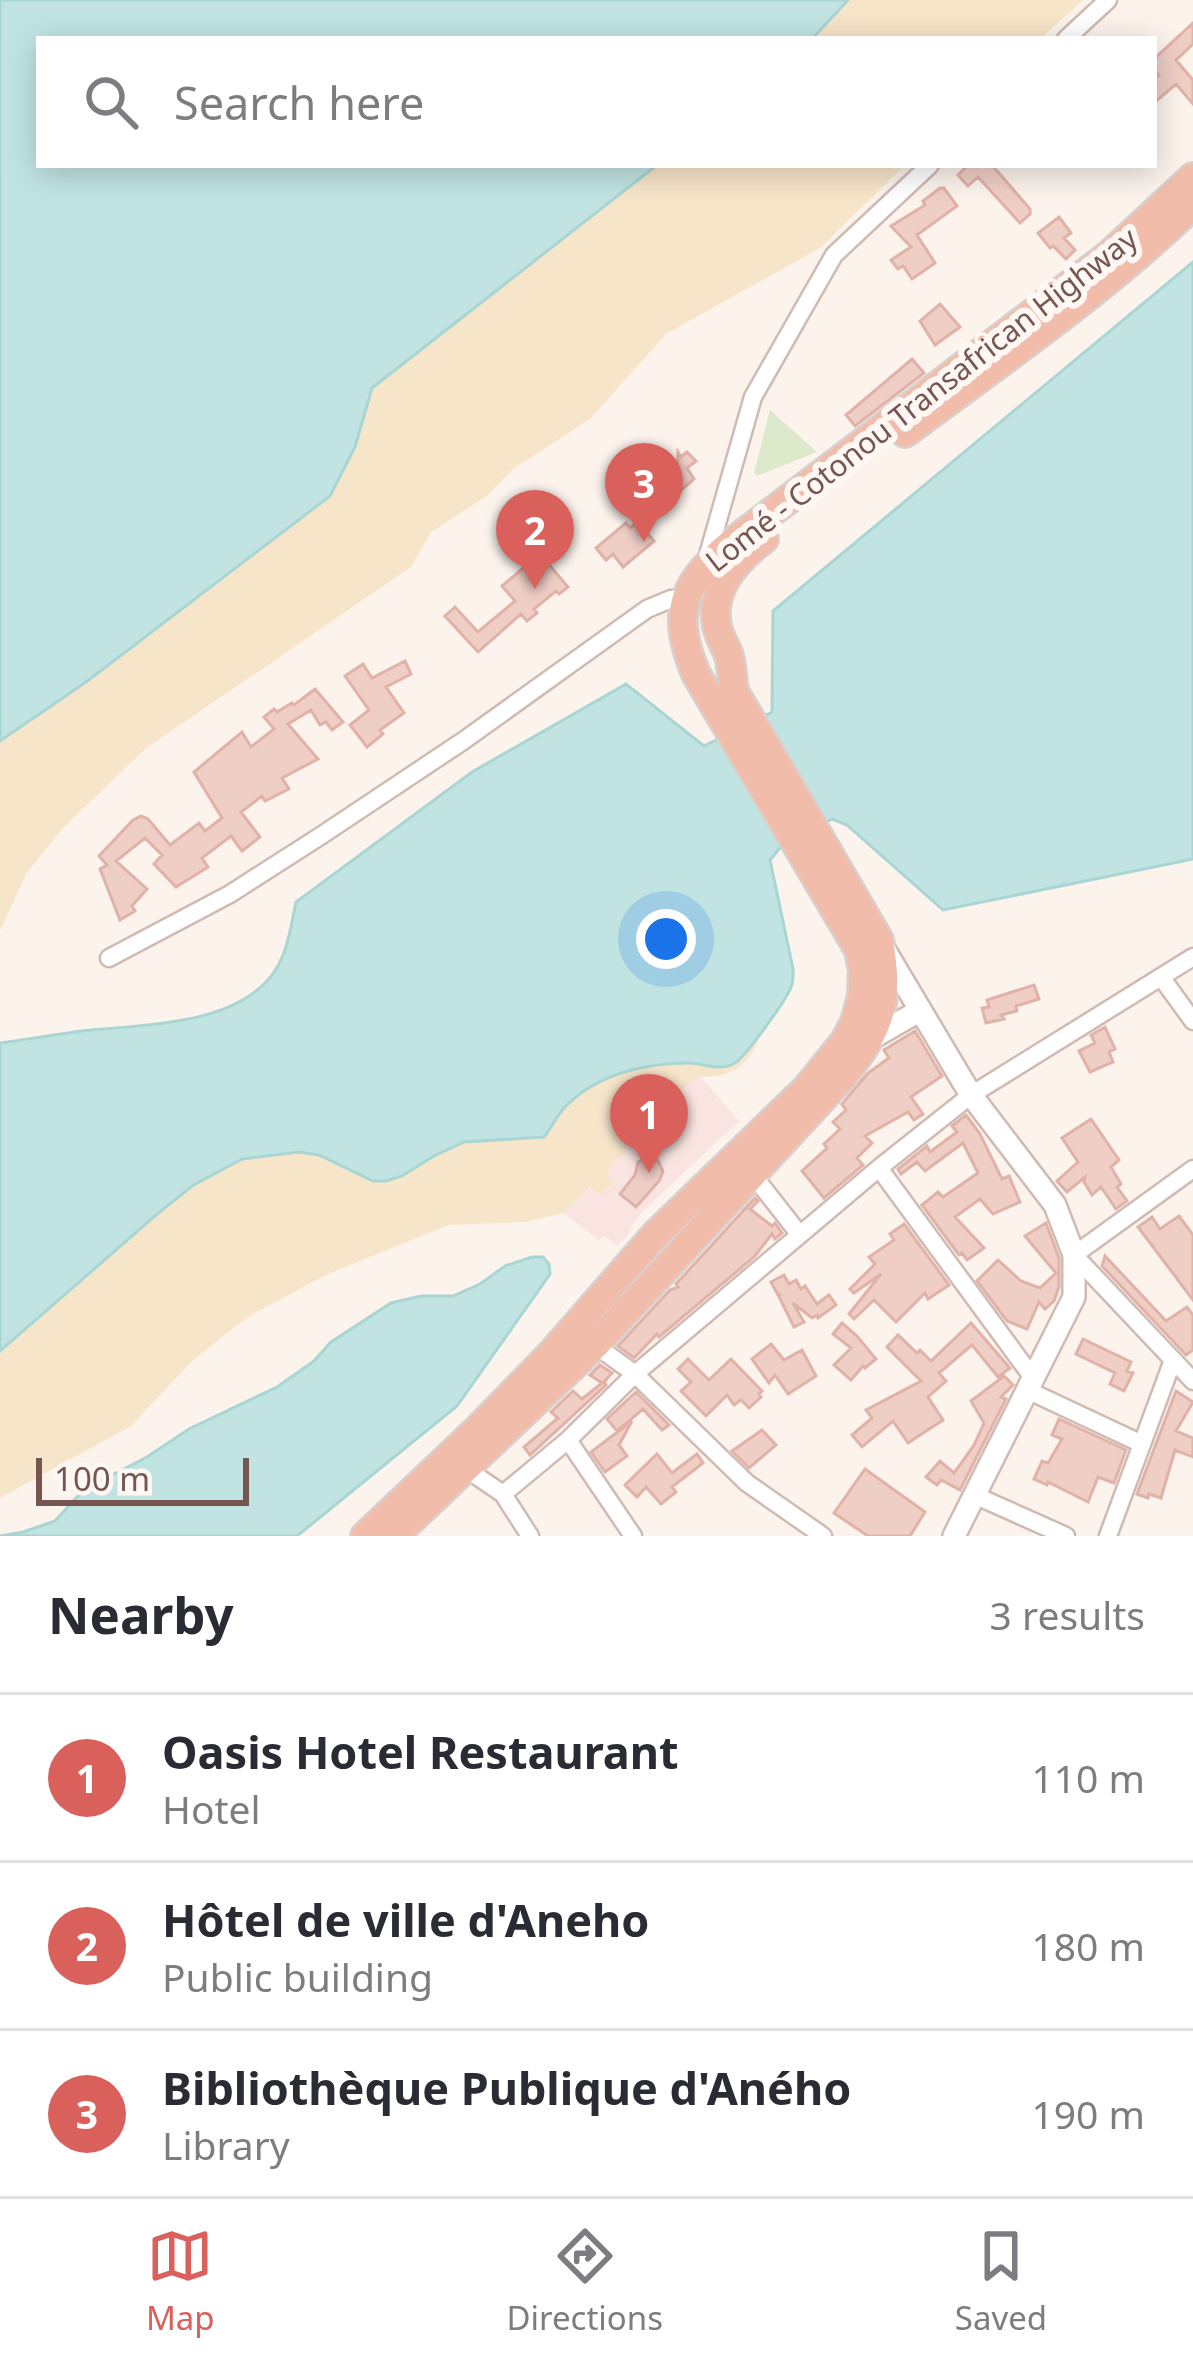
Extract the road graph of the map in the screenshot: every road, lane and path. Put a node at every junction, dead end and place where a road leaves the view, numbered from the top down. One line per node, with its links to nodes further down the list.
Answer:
1 (1108, 0): 2 (street)
2 (1069, 36)
3 (928, 168): 6 (street)
4 (1193, 177): 6 (highway, Lomé - Cotonou Transafrican Highway)
5 (1193, 205): 8 (highway, Lomé - Cotonou Transafrican Highway)
6 (706, 563): 7 (highway, Lomé - Cotonou Transafrican Highway)
7 (686, 598): 8 (highway, Lomé - Cotonou Transafrican Highway); 12 (street)
8 (724, 697): 9 (highway)
9 (827, 873): 10 (highway); 29 (highway)
10 (879, 940): 14 (street); 16 (highway)
11 (1193, 957): 13 (street)
12 (109, 958)
13 (1161, 977): 15 (street); 17 (street)
14 (919, 1011): 16 (street); 17 (street)
15 (1193, 1021)
16 (872, 1038): 20 (highway)
17 (971, 1096): 18 (street); 22 (street)
18 (879, 1168): 21 (street); 26 (street)
19 (1193, 1169): 22 (street)
20 (753, 1175): 21 (street); 23 (highway)
21 (800, 1235): 25 (street)
22 (1074, 1255): 24 (street); 26 (street)
23 (595, 1345): 25 (street); 29 (highway)
24 (1185, 1367): 28 (street)
25 (635, 1374): 27 (street); 32 (street)
26 (1030, 1384): 28 (street); 31 (street)
27 (568, 1440): 30 (street); 36 (street)
28 (1140, 1443): 39 (street)
29 (457, 1462): 30 (street); 33 (highway); 34 (highway)
30 (503, 1494): 35 (street)
31 (974, 1495): 37 (street); 38 (street)
32 (820, 1535)
33 (365, 1536)
34 (394, 1536)
35 (530, 1536)
36 (633, 1536)
37 (954, 1536)
38 (1066, 1536)
39 (1108, 1536)

